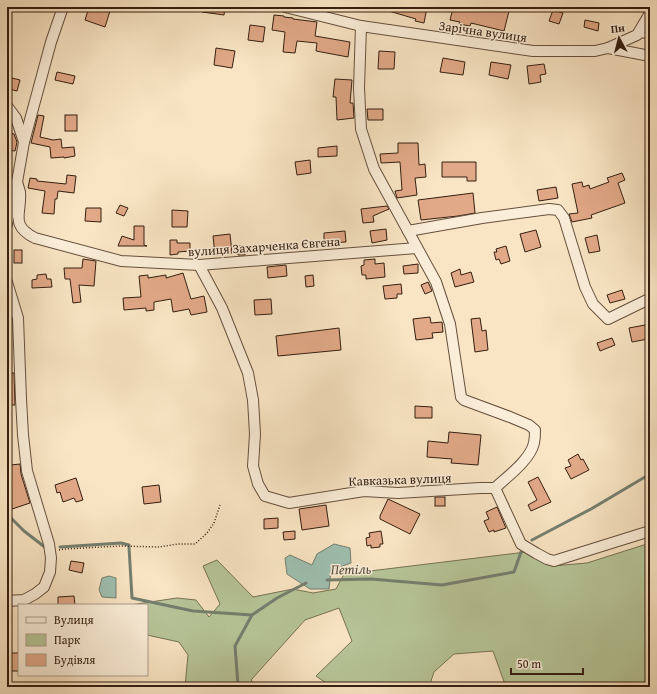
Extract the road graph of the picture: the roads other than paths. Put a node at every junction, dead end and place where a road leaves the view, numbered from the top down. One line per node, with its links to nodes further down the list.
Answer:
1 (63, 7): 10 (street)
2 (285, 7): 4 (street, Зарічна вулиця)
3 (650, 13): 5 (street)
4 (361, 26): 7 (street, Зарічна вулиця); 14 (street)
5 (637, 34): 6 (lane); 7 (street, Зарічна вулиця)
6 (650, 35)
7 (608, 48): 8 (street, Зарічна вулиця)
8 (650, 56)
9 (7, 106): 10 (street)
10 (24, 142): 11 (street)
11 (17, 182): 12 (street); 13 (street); 16 (street, вулиця Захарченка Євгена)
12 (7, 204)
13 (7, 224)
14 (408, 232): 15 (street); 18 (street)
15 (417, 248): 16 (street, вулиця Захарченка Євгена); 19 (street)
16 (199, 266): 19 (street, Кавказька вулиця)
17 (7, 282): 21 (street)
18 (649, 299)
19 (495, 488): 20 (street)
20 (650, 530)
21 (7, 601)

